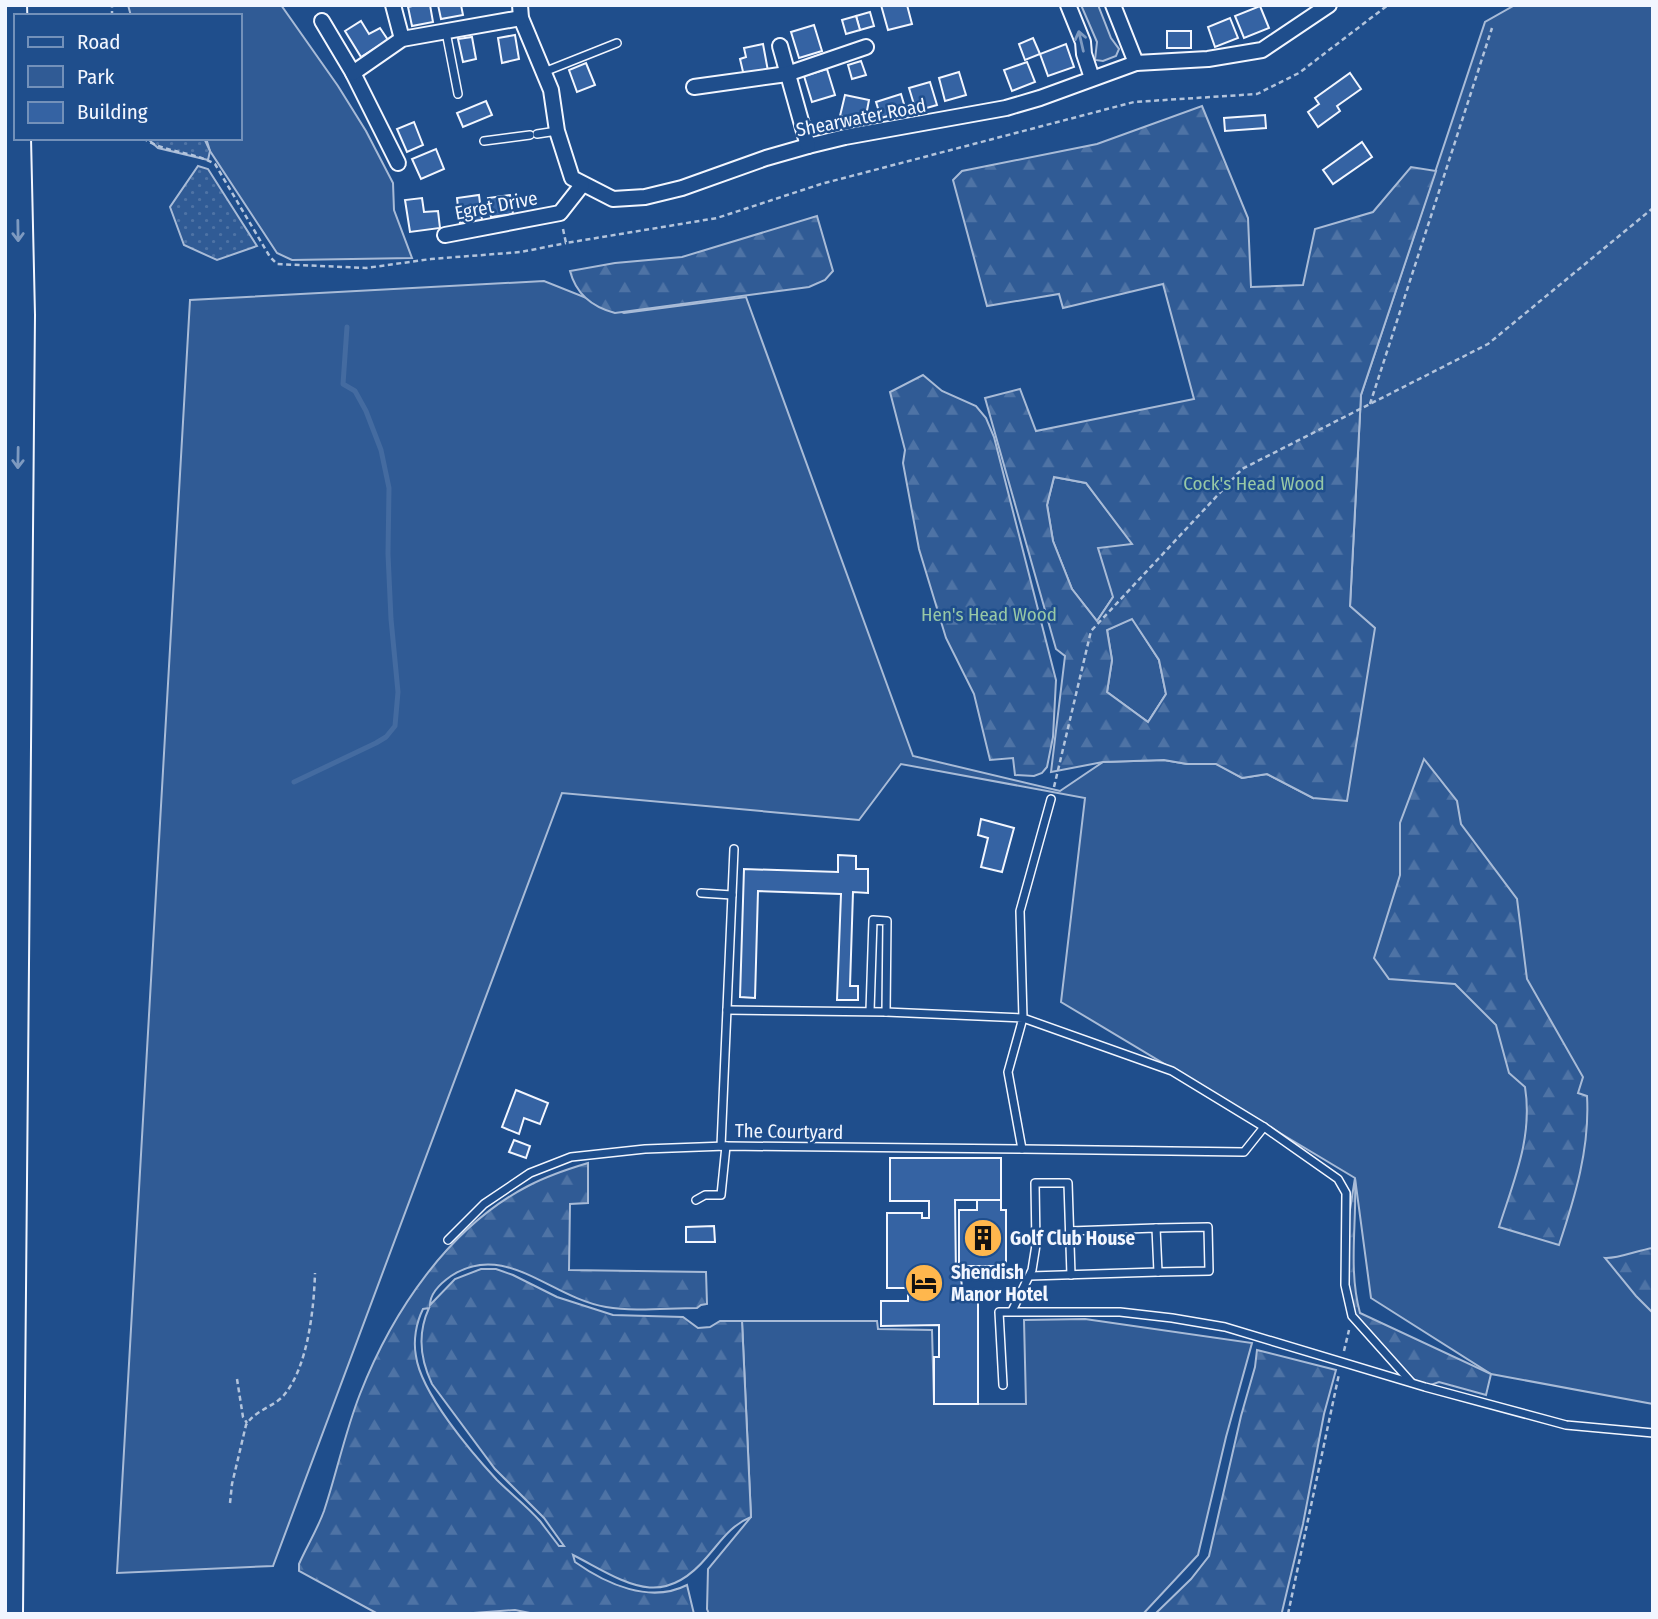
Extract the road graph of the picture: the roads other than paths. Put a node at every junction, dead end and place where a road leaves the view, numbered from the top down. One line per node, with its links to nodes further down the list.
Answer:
1 (12, 5): 14 (highway)
2 (393, 5): 9 (street)
3 (1068, 5): 18 (street, one-way to 3)
4 (1113, 5): 13 (street)
5 (1329, 5): 13 (street, Shearwater Road)
6 (521, 11): 8 (street); 15 (street)
7 (322, 21): 16 (street)
8 (446, 31): 9 (street); 20 (lane)
9 (402, 39): 16 (street)
10 (617, 43): 15 (lane)
11 (780, 46): 17 (street)
12 (866, 47): 17 (street)
13 (1136, 63): 18 (street, Shearwater Road)
14 (14, 72)
15 (544, 72): 21 (street)
16 (353, 73): 25 (street)
17 (787, 74): 19 (street); 24 (street)
18 (1092, 78): 24 (street, Shearwater Road)
19 (694, 87)
20 (458, 94)
21 (556, 131): 23 (lane); 26 (street)
22 (16, 140): 50 (highway, one-way to 50)
23 (484, 141)
24 (808, 146): 26 (street, Shearwater Road)
25 (398, 163)
26 (582, 185): 27 (street, Egret Drive)
27 (445, 234)
28 (1051, 799): 35 (lane)
29 (734, 849): 31 (lane)
30 (701, 893): 31 (lane)
31 (732, 895): 32 (lane)
32 (727, 1010): 33 (lane); 37 (lane)
33 (870, 1011): 34 (lane); 34 (lane)
34 (886, 1012): 35 (lane)
35 (1024, 1018): 36 (lane); 38 (lane)
36 (1265, 1126): 38 (lane, The Courtyard); 47 (lane)
37 (723, 1146): 38 (lane, The Courtyard); 39 (lane); 42 (lane, The Courtyard)
38 (1022, 1149)
39 (696, 1200)
40 (1157, 1228): 41 (lane); 43 (lane); 43 (lane)
41 (1070, 1231): 44 (lane); 45 (lane)
42 (448, 1240)
43 (1158, 1272): 44 (lane)
44 (1072, 1275): 45 (lane)
45 (1030, 1276): 46 (lane)
46 (1012, 1311): 47 (lane); 48 (lane)
47 (1411, 1382): 49 (lane)
48 (1003, 1385)
49 (1653, 1433)
50 (8, 1614)

